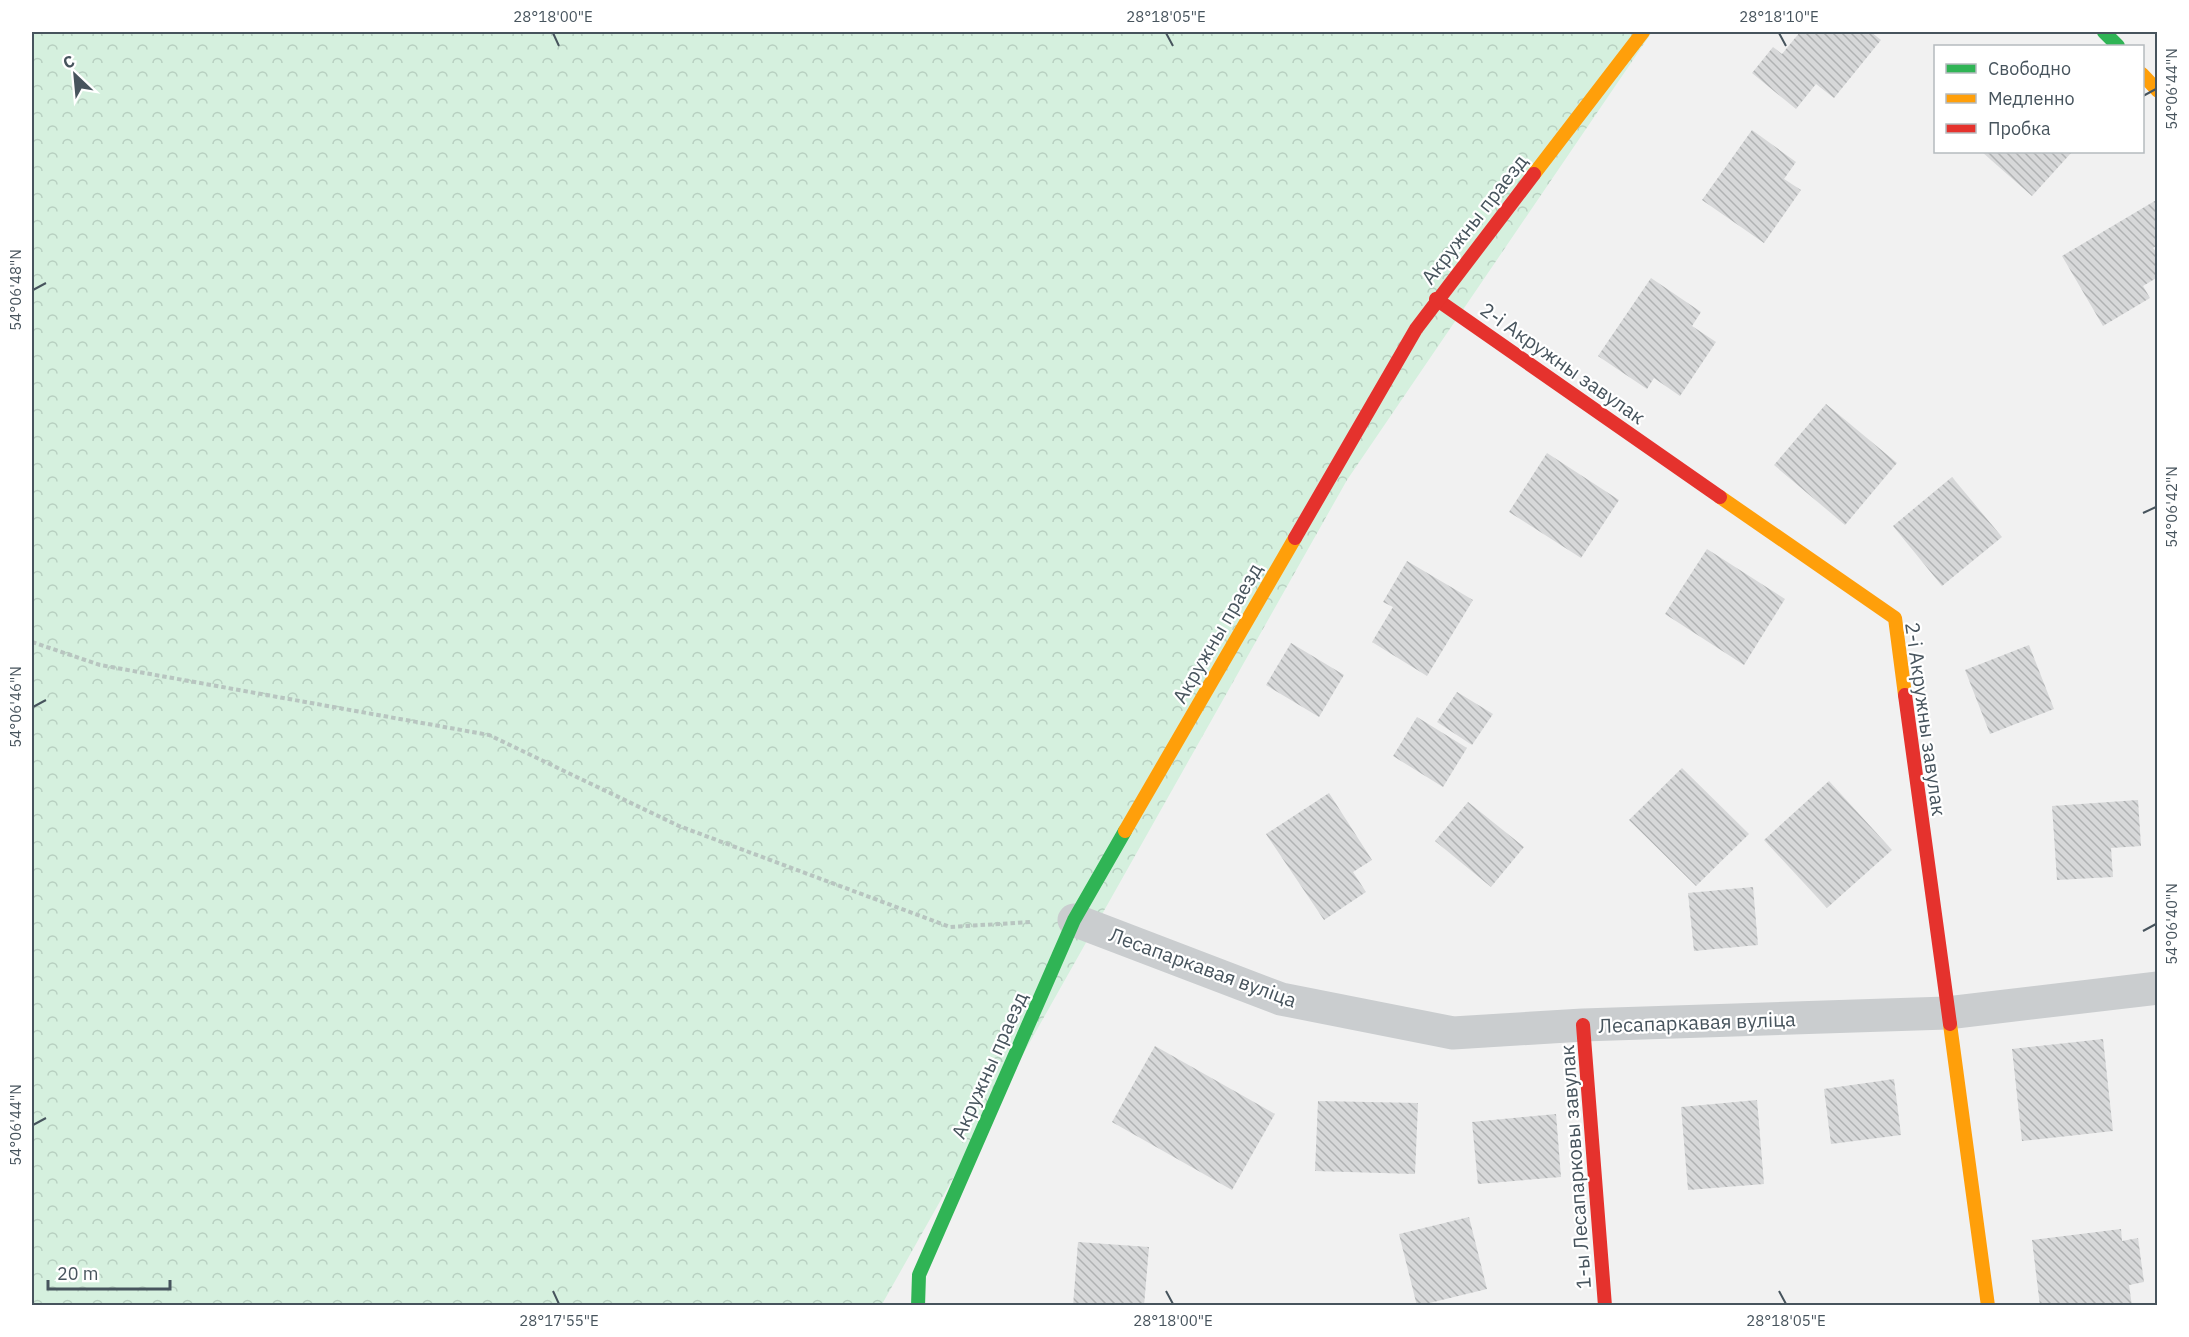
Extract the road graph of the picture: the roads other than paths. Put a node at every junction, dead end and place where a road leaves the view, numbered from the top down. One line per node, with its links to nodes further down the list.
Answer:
1 (1643, 32): 6 (street, Акружны праезд)
2 (2104, 32): 3 (street)
3 (2117, 45)
4 (2144, 76): 5 (street)
5 (2157, 90)
6 (1436, 299): 7 (street, Акружны праезд); 9 (street, 2-і Акружны завулак)
7 (1074, 920): 10 (street, Лесапаркавая вуліца); 11 (street, Акружны праезд)
8 (2157, 988): 9 (street, Лесапаркавая вуліца)
9 (1947, 1013): 10 (street, Лесапаркавая вуліца); 13 (street, 2-і Акружны завулак)
10 (1583, 1025): 12 (street, 1-ы Лесапарковы завулак)
11 (918, 1305)
12 (1605, 1305)
13 (1988, 1305)

